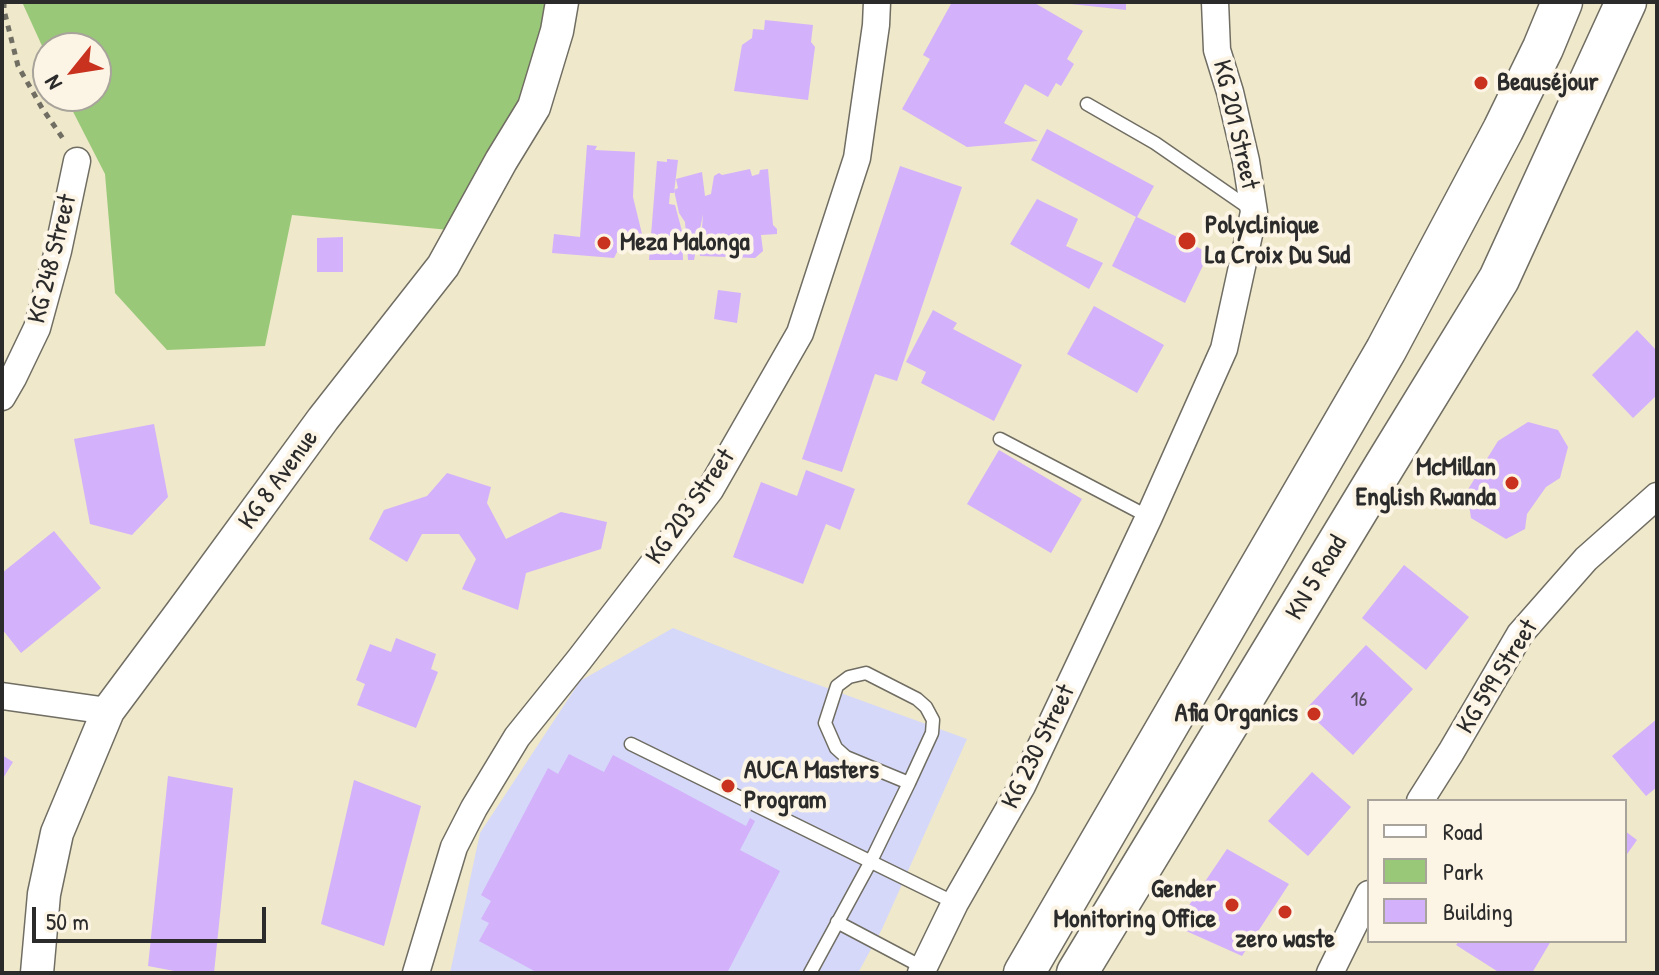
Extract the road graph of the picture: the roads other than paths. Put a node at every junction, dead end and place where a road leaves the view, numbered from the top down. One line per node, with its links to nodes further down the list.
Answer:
1 (562, 2): 16 (street, KG 8 Avenue)
2 (877, 2): 26 (street, KG 203 Street)
3 (1215, 2): 10 (street, KG 201 Street)
4 (1562, 2): 6 (main road, KN 5 Road)
5 (1626, 2): 7 (main road, KN 5 Road)
6 (1543, 48): 7 (main road); 28 (main road, KN 5 Road)
7 (1596, 68): 29 (main road, KN 5 Road)
8 (1087, 104): 10 (lane)
9 (77, 161): 11 (street, KG 248 Street)
10 (1254, 212): 14 (street, KG 201 Street)
11 (2, 397)
12 (1000, 439): 14 (lane)
13 (1657, 496): 19 (street, KG 599 Street)
14 (1149, 517): 22 (street, KG 230 Street)
15 (2, 696): 16 (street)
16 (108, 711): 25 (street, KG 8 Avenue)
17 (631, 744): 20 (lane)
18 (909, 783): 18 (lane); 20 (lane)
19 (1421, 799)
20 (871, 861): 22 (lane); 23 (lane)
21 (1367, 898): 30 (street)
22 (955, 903): 24 (street, KG 230 Street)
23 (837, 922): 24 (lane); 27 (lane)
24 (922, 970)
25 (37, 973)
26 (416, 973)
27 (810, 973)
28 (1024, 973)
29 (1077, 973)
30 (1330, 973)

